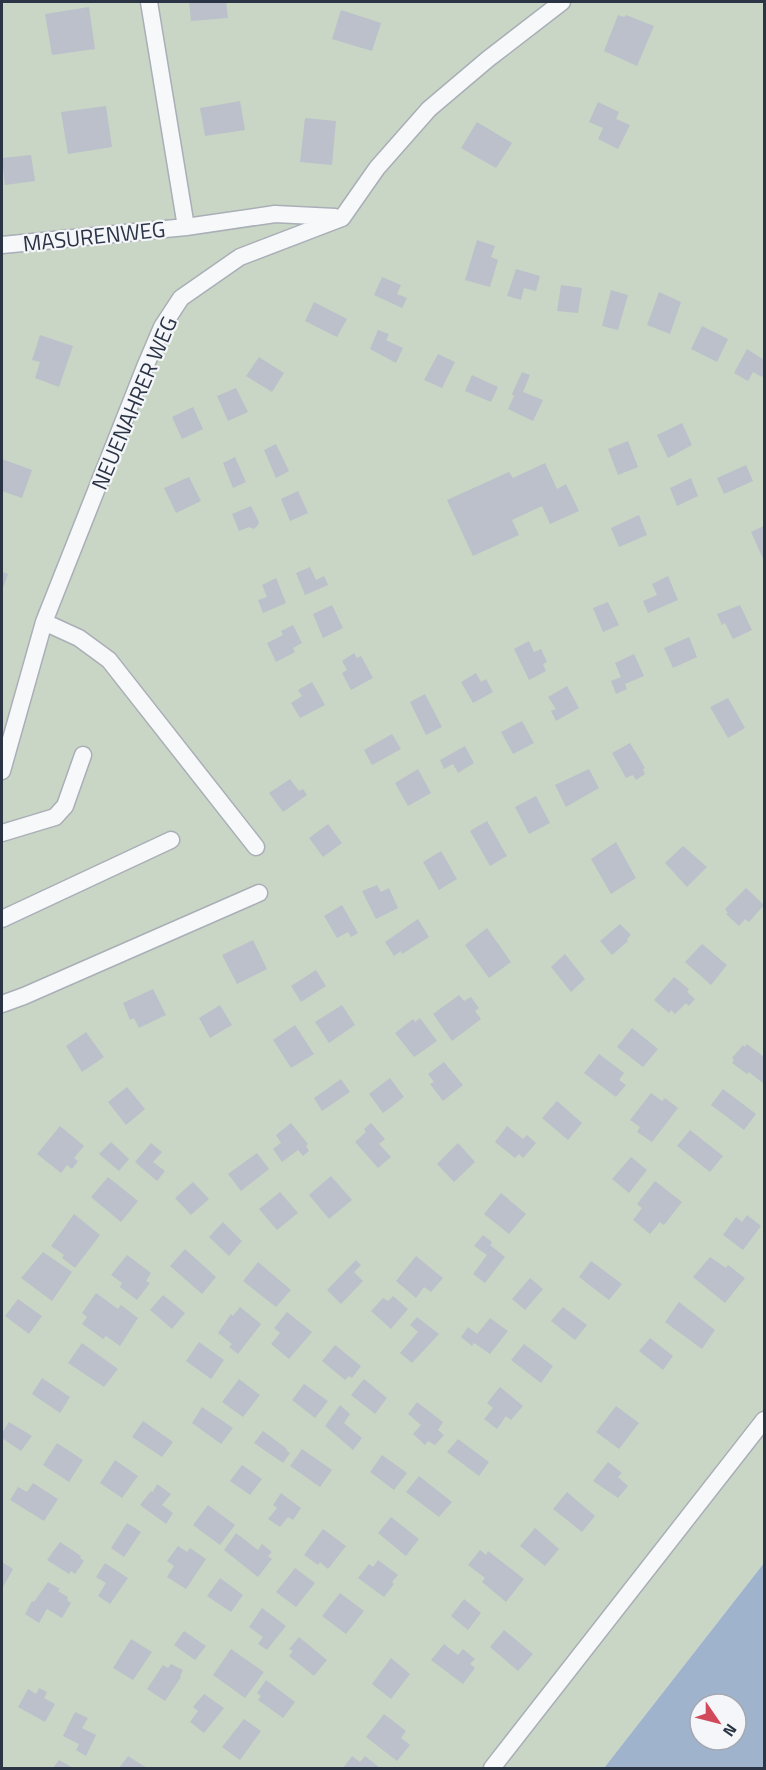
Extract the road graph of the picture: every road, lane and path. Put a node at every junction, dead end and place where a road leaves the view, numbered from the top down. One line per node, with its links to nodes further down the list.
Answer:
1 (149, 2): 4 (lane)
2 (562, 2): 3 (lane)
3 (342, 218): 4 (lane, MASURENWEG); 6 (lane, NEUENAHRER WEG)
4 (186, 227): 5 (lane, MASURENWEG)
5 (2, 245)
6 (44, 622): 8 (lane, NEUENAHRER WEG); 11 (lane)
7 (83, 755): 9 (lane)
8 (2, 771)
9 (2, 833)
10 (171, 840): 13 (lane)
11 (256, 847)
12 (259, 893): 14 (lane)
13 (2, 919)
14 (2, 1004)
15 (765, 1420): 16 (lane)
16 (492, 1768)

